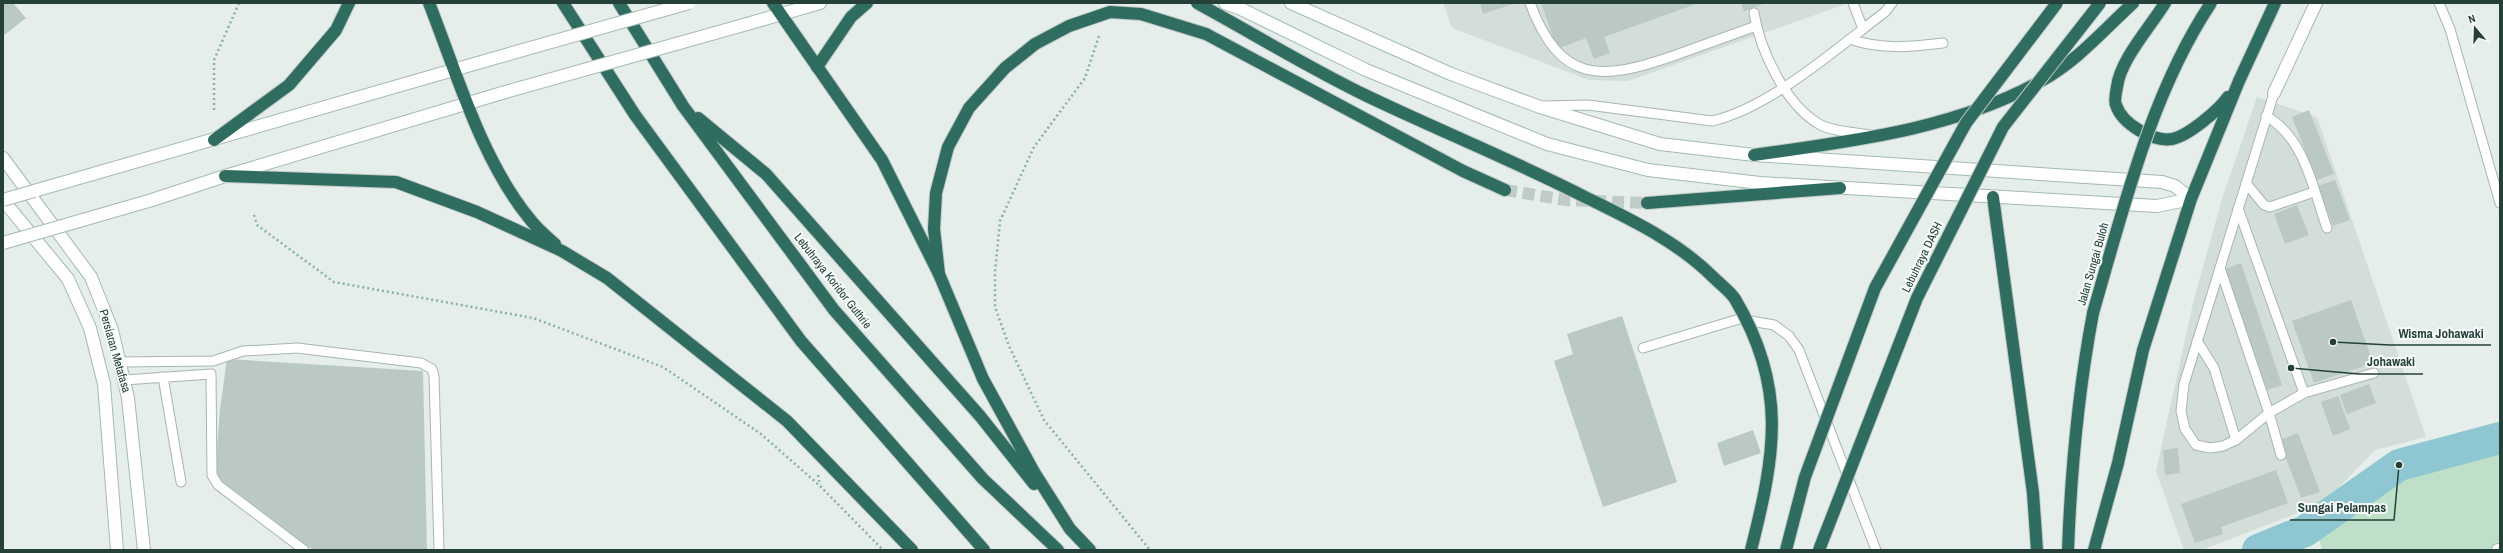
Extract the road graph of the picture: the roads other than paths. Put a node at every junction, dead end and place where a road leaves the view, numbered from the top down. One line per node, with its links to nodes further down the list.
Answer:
1 (348, 3): 39 (highway)
2 (429, 3): 30 (highway)
3 (563, 3): 77 (highway)
4 (619, 3): 35 (highway, Lebuhraya Koridor Guthrie)
5 (689, 3): 30 (main road, bridge)
6 (773, 3): 24 (highway)
7 (820, 3): 24 (main road)
8 (867, 3): 29 (highway)
9 (1197, 3): 80 (highway, bridge)
10 (1225, 3): 44 (main road)
11 (1291, 3): 36 (main road)
12 (1530, 3): 25 (lane)
13 (1853, 3): 26 (lane)
14 (1892, 3): 26 (lane)
15 (2057, 3): 81 (highway, Lebuhraya DASH, bridge)
16 (2100, 3): 82 (highway, Lebuhraya DASH, bridge)
17 (2133, 3): 38 (highway)
18 (2166, 3): 31 (highway)
19 (2211, 3): 85 (highway, Jalan Sungai Buloh, bridge)
20 (2275, 3): 31 (highway)
21 (2316, 3): 33 (main road)
22 (2439, 3): 51 (lane)
23 (1754, 13): 25 (lane)
24 (780, 14): 29 (highway); 34 (main road, bridge)
25 (1756, 26): 32 (lane)
26 (1863, 29): 27 (lane)
27 (1850, 39): 28 (lane); 32 (lane)
28 (1943, 43)
29 (817, 67): 57 (highway)
30 (456, 69): 34 (highway); 39 (main road)
31 (2239, 81): 48 (highway)
32 (1782, 88): 36 (lane); 38 (lane)
33 (2274, 93): 37 (lane)
34 (468, 102): 42 (main road); 55 (highway)
35 (683, 106): 71 (highway); 78 (highway, Lebuhraya Koridor Guthrie)
36 (1540, 106): 40 (main road)
37 (2266, 116): 43 (lane); 46 (lane)
38 (1878, 137): 40 (highway)
39 (214, 140): 49 (main road, bridge)
40 (1754, 155): 48 (main road)
41 (3, 158): 61 (main road, Persiaran Metafasa)
42 (225, 176): 54 (main road, bridge); 55 (highway)
43 (2246, 183): 46 (lane); 52 (lane)
44 (1840, 188): 47 (main road); 50 (highway)
45 (1505, 190): 57 (highway)
46 (2314, 192): 53 (lane)
47 (1993, 197): 48 (main road); 84 (highway)
48 (2190, 199): 86 (highway)
49 (3, 200): 72 (main road, Persiaran Metafasa)
50 (1647, 202)
51 (2500, 203)
52 (2238, 208): 56 (lane); 66 (lane)
53 (2326, 228)
54 (3, 243)
55 (562, 250): 76 (highway)
56 (2220, 268): 58 (lane); 67 (lane)
57 (939, 274): 71 (highway)
58 (2198, 341): 68 (lane); 68 (lane)
59 (1643, 348): 83 (lane)
60 (213, 361): 61 (lane); 63 (lane); 75 (lane)
61 (120, 362): 65 (main road, Persiaran Metafasa)
62 (2374, 373): 66 (lane)
63 (211, 374): 64 (lane); 74 (lane)
64 (164, 377): 65 (lane); 70 (lane)
65 (124, 380): 73 (main road, Persiaran Metafasa)
66 (2304, 393): 67 (lane)
67 (2269, 413): 68 (lane); 69 (lane)
68 (2236, 440)
69 (2281, 455)
70 (181, 482)
71 (1070, 529): 79 (highway)
72 (117, 550)
73 (144, 550)
74 (304, 550)
75 (439, 550)
76 (912, 550)
77 (984, 550)
78 (1058, 550)
79 (1090, 550)
80 (1751, 550)
81 (1786, 550)
82 (1819, 550)
83 (1876, 550)
84 (2037, 550)
85 (2068, 550)
86 (2094, 550)

